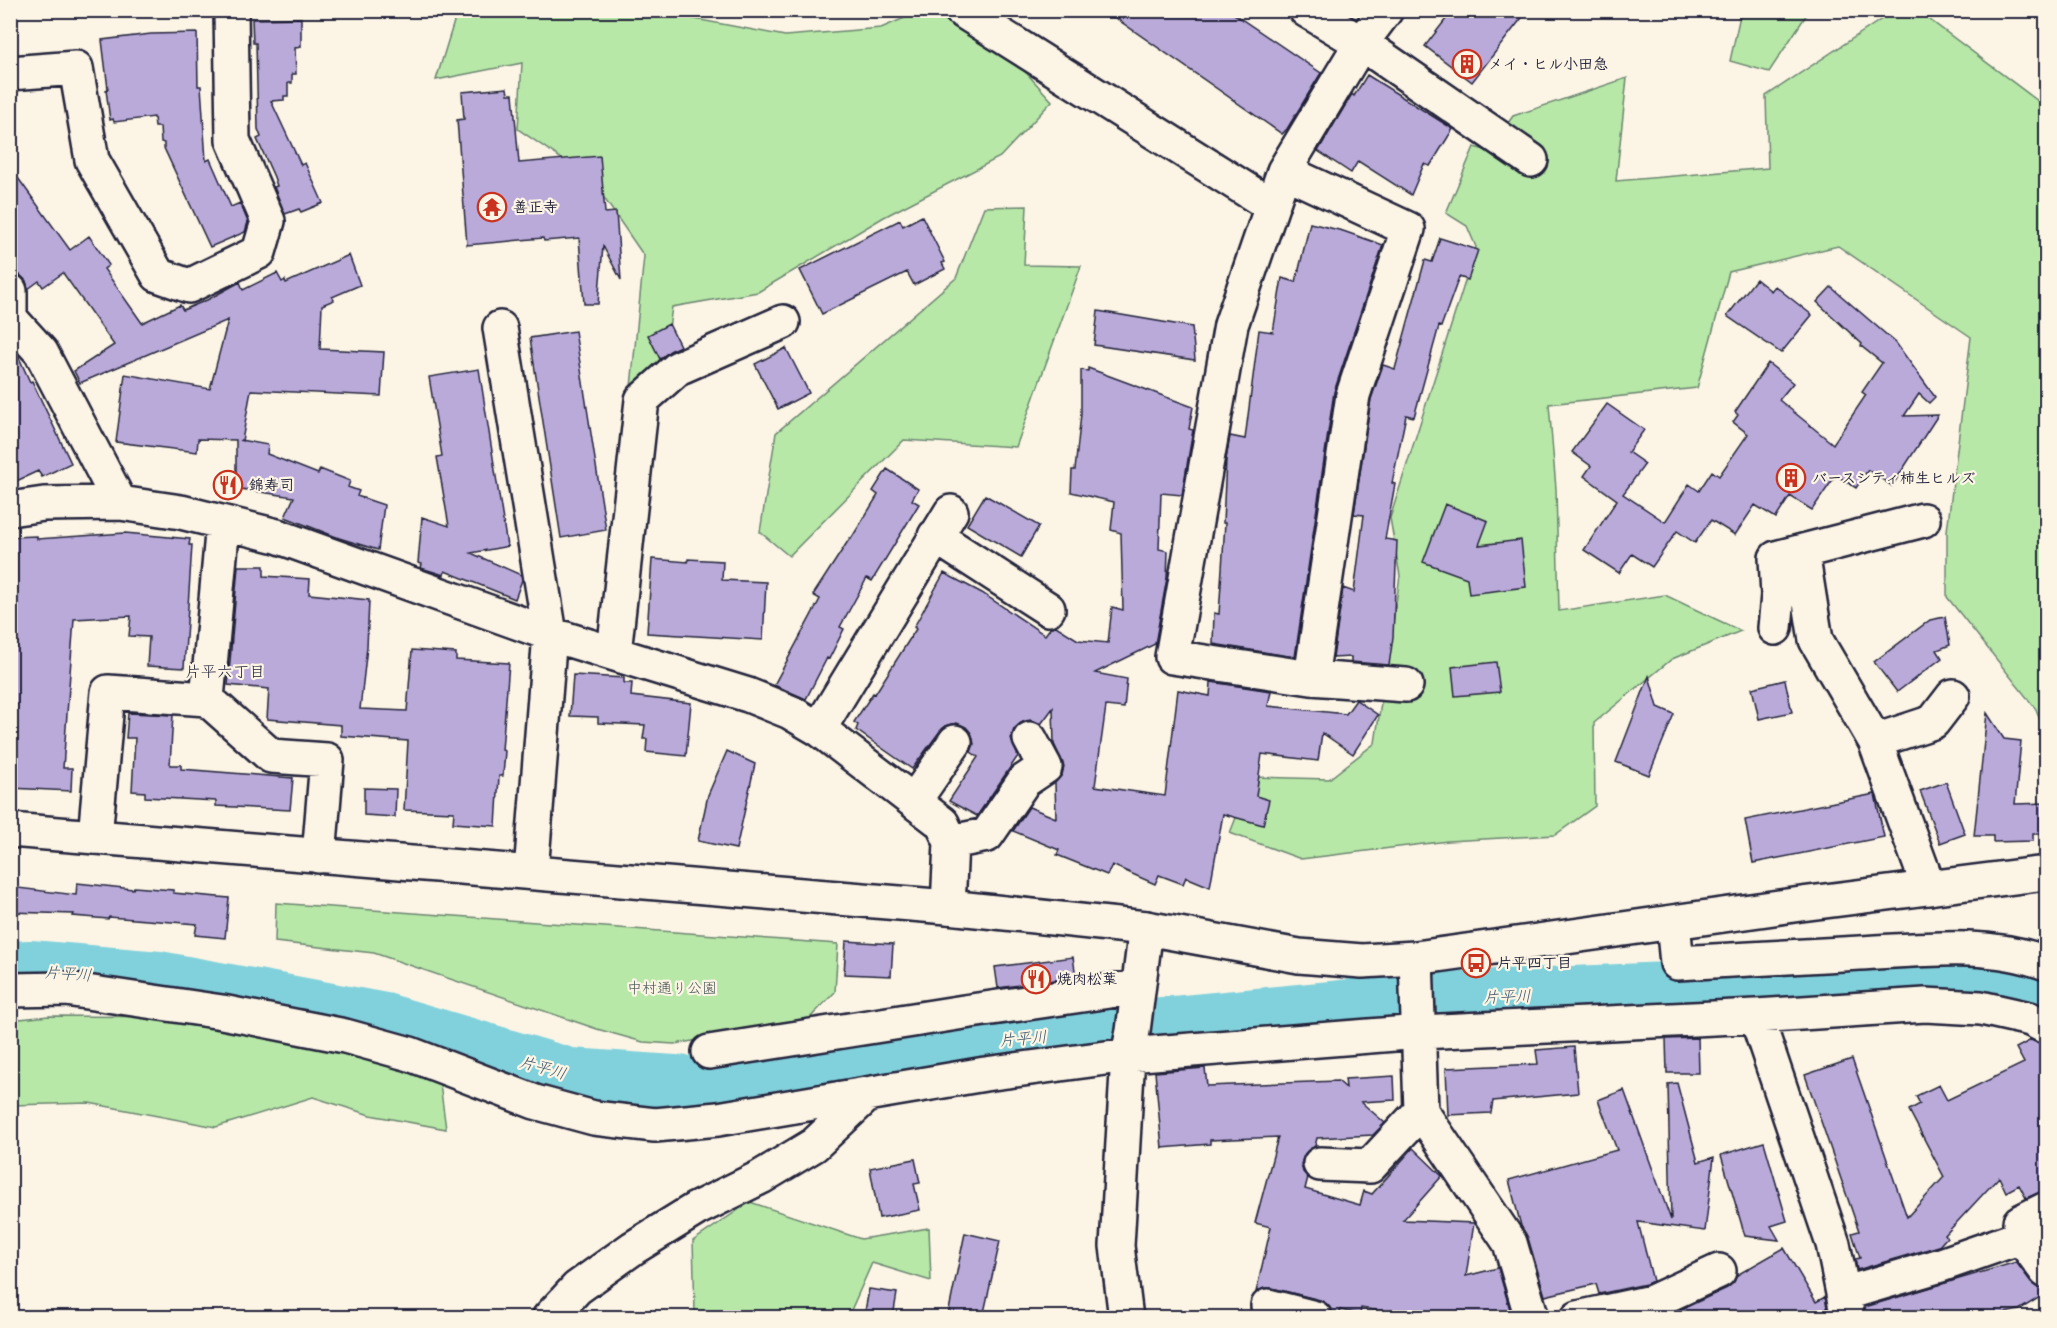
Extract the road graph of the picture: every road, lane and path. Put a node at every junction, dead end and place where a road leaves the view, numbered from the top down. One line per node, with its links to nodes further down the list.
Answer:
1 (231, 10): 6 (street)
2 (961, 10): 9 (street)
3 (1306, 10): 5 (street)
4 (1386, 10): 5 (street)
5 (1361, 43): 7 (street); 8 (street)
6 (10, 73)
7 (1531, 160)
8 (1284, 171): 9 (street); 24 (street)
9 (1272, 206): 24 (street)
10 (10, 291): 11 (street)
11 (10, 312)
12 (10, 318): 15 (street)
13 (783, 322): 23 (street)
14 (500, 328): 22 (street)
15 (120, 503): 16 (street); 18 (street)
16 (10, 509)
17 (1923, 520): 19 (street)
18 (223, 523): 22 (street); 27 (street)
19 (1802, 552): 21 (street); 30 (street)
20 (1048, 609): 28 (street)
21 (1775, 628)
22 (550, 634): 23 (street); 37 (street)
23 (614, 654): 28 (street)
24 (1311, 678): 25 (street)
25 (1406, 686)
26 (1953, 696): 30 (street)
27 (207, 699): 34 (street); 36 (street)
28 (819, 729): 32 (street)
29 (956, 741): 32 (street)
30 (1875, 741): 39 (street)
31 (1037, 753): 35 (street)
32 (914, 801): 35 (street)
33 (10, 830): 34 (street)
34 (96, 837): 36 (street)
35 (951, 842): 40 (street)
36 (319, 856): 37 (street)
37 (531, 872): 40 (street)
38 (2046, 873): 39 (street)
39 (1929, 888): 41 (street)
40 (948, 906): 42 (street)
41 (1673, 923): 43 (street); 44 (street)
42 (1146, 928): 44 (street); 47 (street)
43 (2046, 963)
44 (1417, 968): 49 (street)
45 (10, 990): 51 (street)
46 (1756, 1016): 48 (street); 49 (street); 59 (street)
47 (1134, 1019): 49 (street); 50 (street); 51 (street); 61 (street)
48 (2046, 1027)
49 (1420, 1032): 52 (street)
50 (709, 1052)
51 (867, 1095): 60 (street)
52 (1421, 1111): 53 (street); 63 (street)
53 (1320, 1164)
54 (2046, 1209): 55 (street)
55 (2021, 1238): 57 (street); 59 (street)
56 (1719, 1271): 64 (street)
57 (2046, 1271)
58 (1268, 1306): 62 (street)
59 (1846, 1306)
60 (549, 1317)
61 (1126, 1317)
62 (1315, 1317)
63 (1532, 1317)
64 (1578, 1317)

